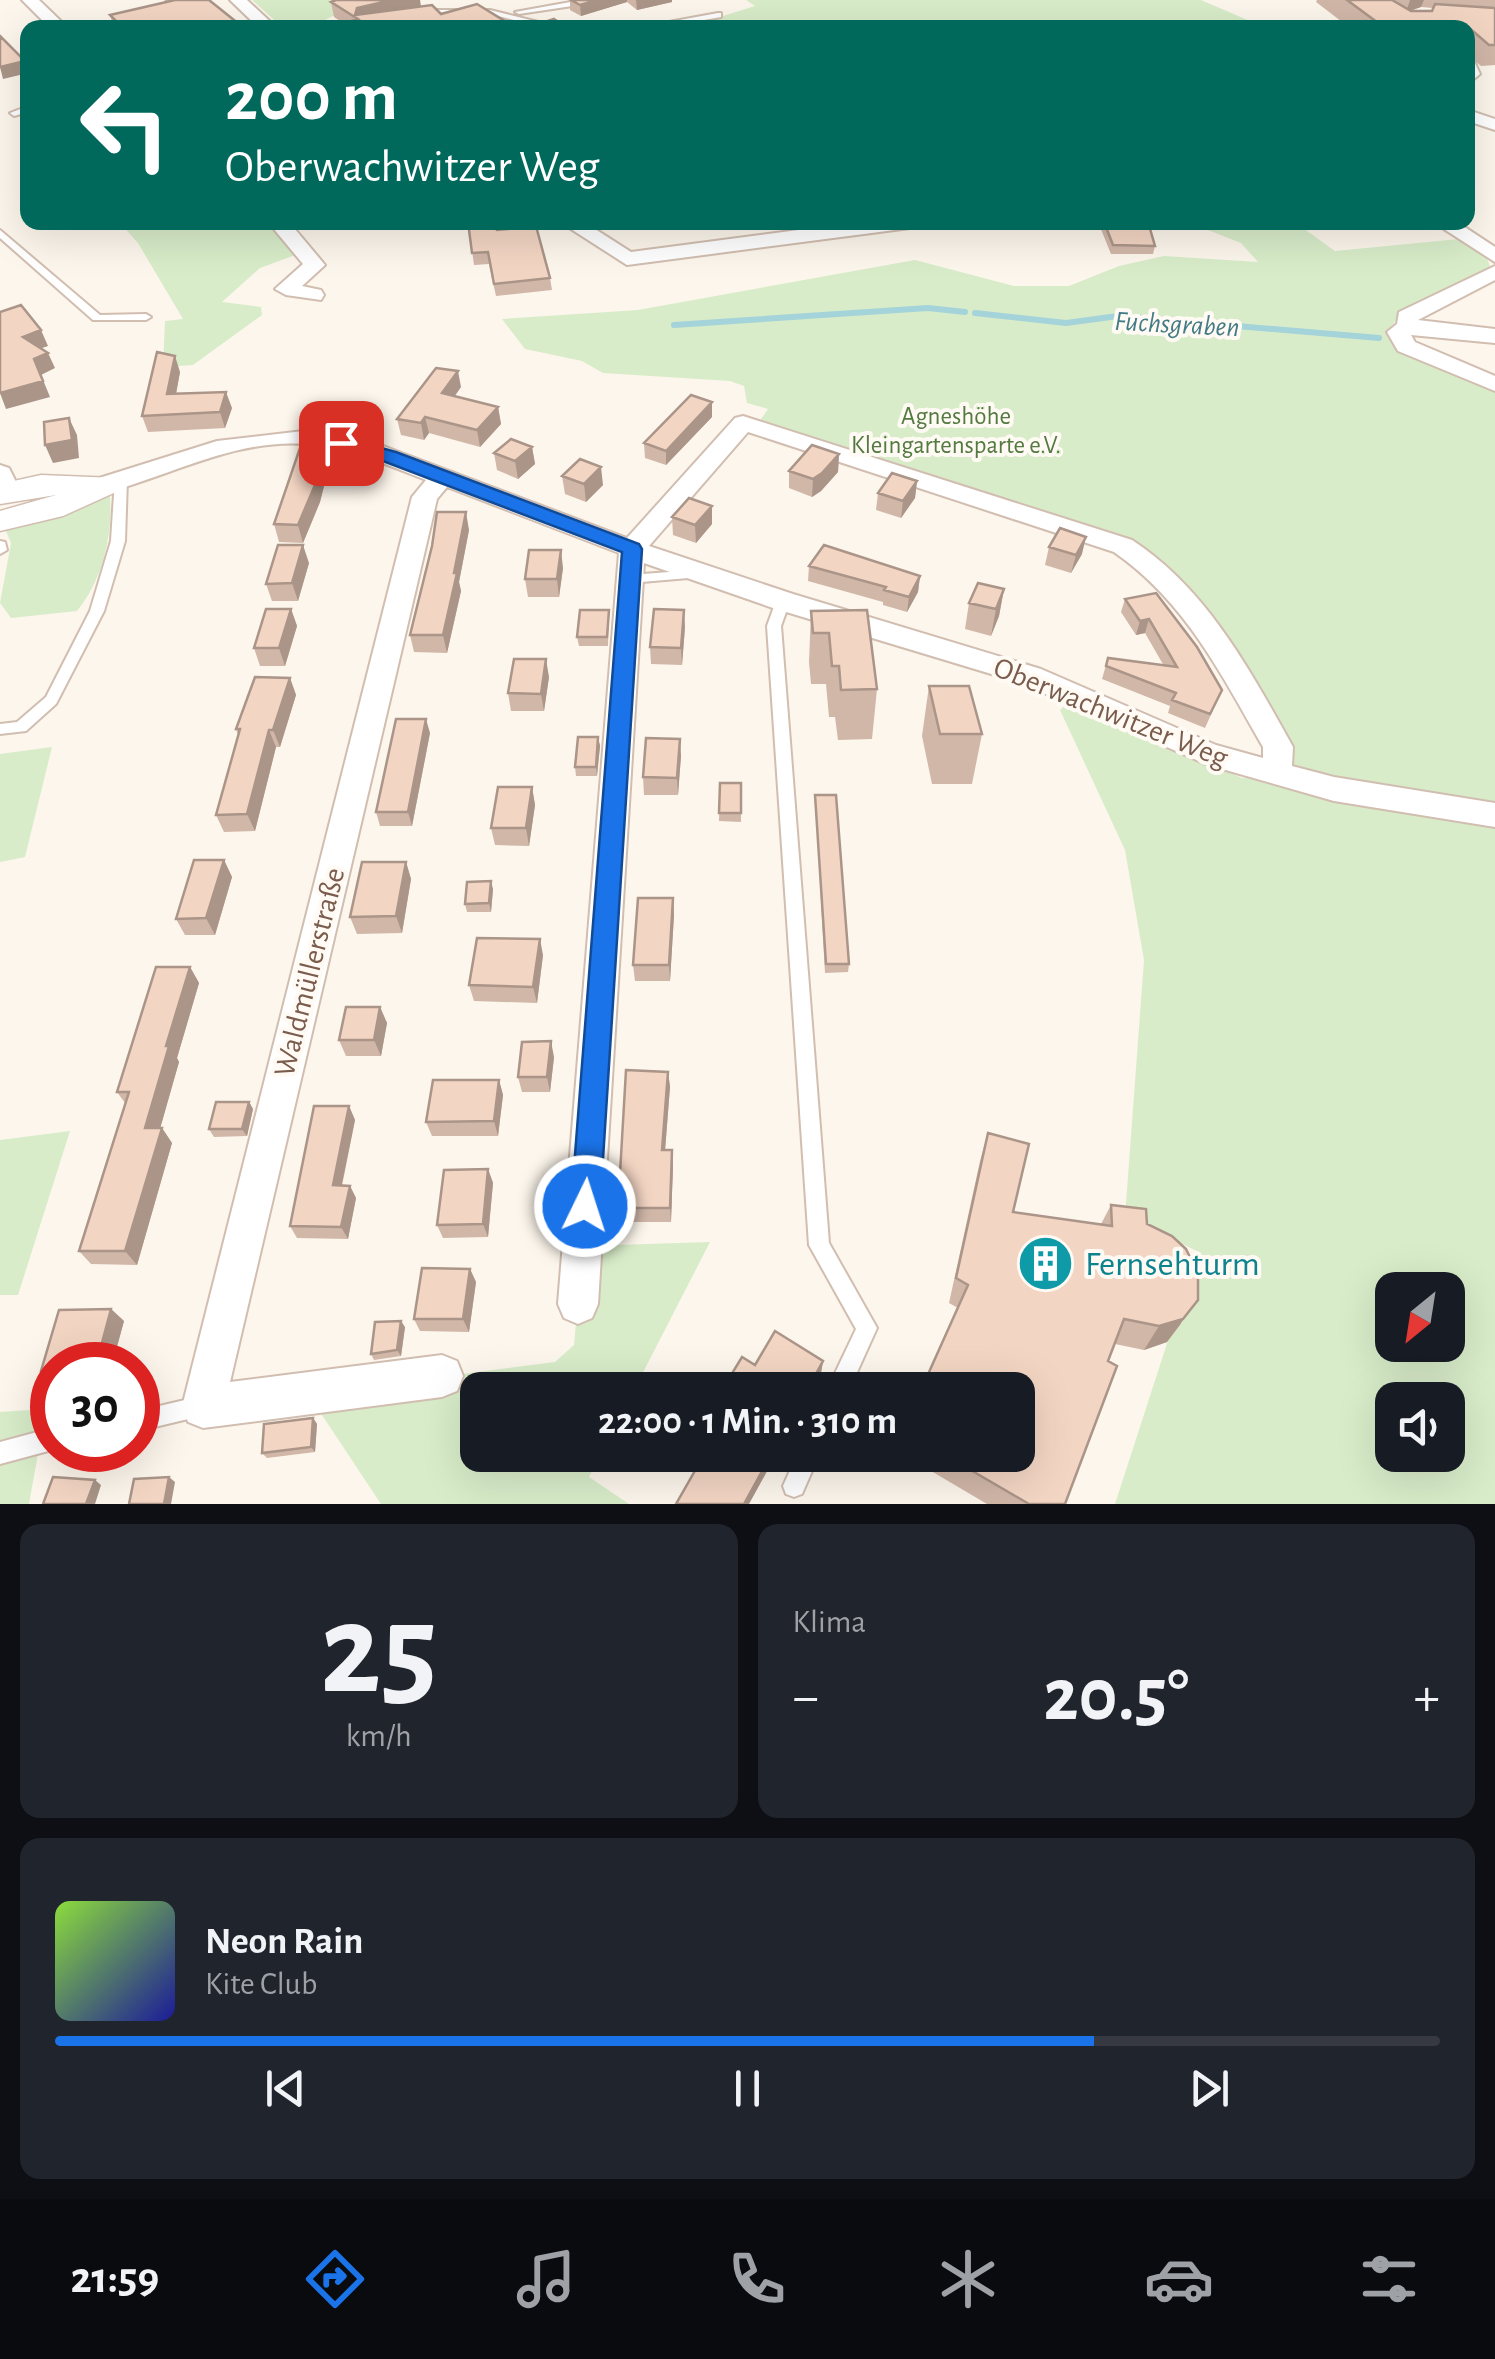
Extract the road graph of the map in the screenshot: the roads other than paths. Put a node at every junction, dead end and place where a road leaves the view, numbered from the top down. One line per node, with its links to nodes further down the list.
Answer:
1 (30, 0): 7 (street)
2 (238, 0): 8 (street)
3 (576, 3): 4 (lane)
4 (516, 13)
5 (718, 15): 10 (lane)
6 (406, 16): 9 (lane)
7 (51, 20)
8 (260, 20)
9 (524, 20)
10 (688, 20)
11 (20, 111): 12 (lane)
12 (14, 113)
13 (285, 230): 20 (street)
14 (582, 230): 15 (street)
15 (847, 230)
16 (1454, 230): 18 (street)
17 (0, 233): 21 (lane)
18 (1495, 256)
19 (1495, 272): 22 (street)
20 (313, 295)
21 (146, 317)
22 (1409, 327): 23 (street); 24 (street)
23 (1495, 336)
24 (1495, 384)
25 (442, 477): 26 (street, Oberwachwitzer Weg); 28 (street, Oberwachwitzer Weg); 36 (street, Waldmüllerstraße)
26 (113, 482): 27 (street, Oberwachwitzer Weg); 30 (lane)
27 (2, 494)
28 (631, 564): 29 (street, Oberwachwitzer Weg); 31 (street); 33 (street)
29 (783, 601): 31 (street, Oberwachwitzer Weg); 34 (lane)
30 (0, 729)
31 (1277, 775): 32 (street, Oberwachwitzer Weg)
32 (1495, 814)
33 (578, 1304)
34 (846, 1372)
35 (442, 1376): 36 (street)
36 (202, 1407): 37 (lane)
37 (160, 1416)
38 (30, 1446): 39 (lane)
39 (0, 1453)
40 (800, 1472): 41 (lane)
41 (794, 1486)

